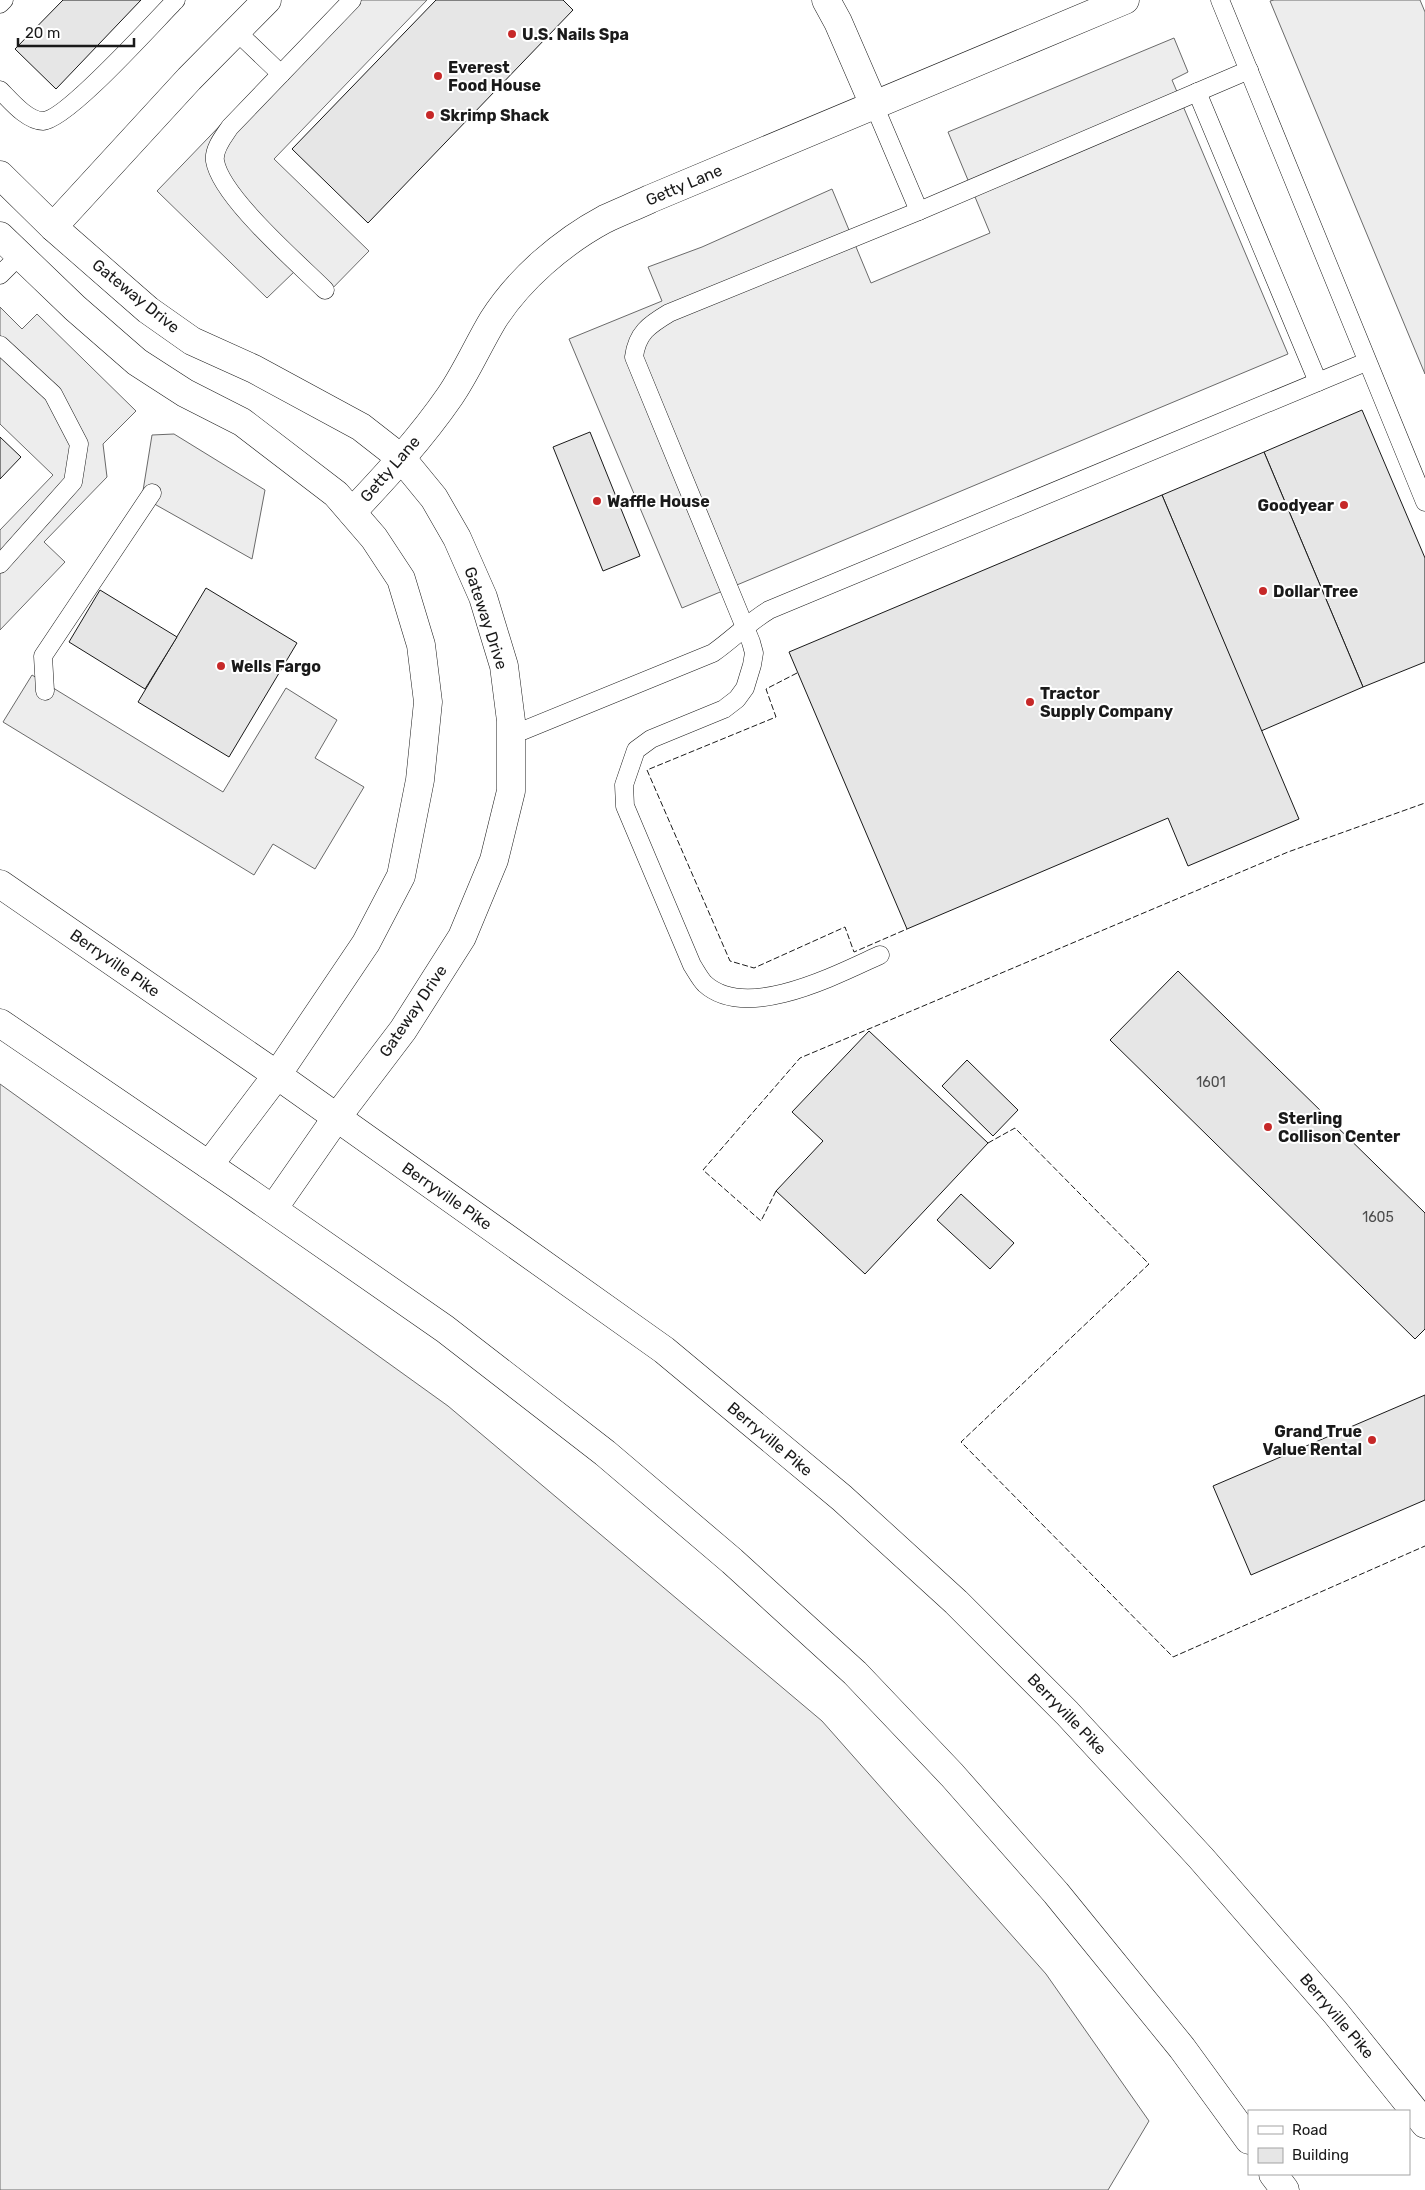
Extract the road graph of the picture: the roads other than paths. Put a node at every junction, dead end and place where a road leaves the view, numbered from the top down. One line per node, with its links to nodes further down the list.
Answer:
1 (4, 0): 8 (lane)
2 (176, 0): 12 (lane)
3 (267, 0): 9 (main road)
4 (352, 0): 11 (lane)
5 (826, 0): 14 (main road)
6 (1125, 0): 14 (main road, Getty Lane)
7 (1220, 0): 10 (lane)
8 (0, 4)
9 (236, 31): 11 (lane); 17 (main road)
10 (1249, 70): 13 (lane); 23 (lane)
11 (281, 74): 21 (lane)
12 (0, 90)
13 (1197, 92): 16 (lane); 24 (lane)
14 (874, 105): 16 (lane); 25 (main road, Getty Lane)
15 (0, 175): 17 (main road, Gateway Drive)
16 (919, 211): 30 (lane)
17 (53, 227): 25 (main road, Gateway Drive)
18 (0, 236): 19 (main road)
19 (20, 255): 20 (lane); 28 (main road)
20 (0, 275)
21 (325, 290)
22 (0, 344): 29 (lane)
23 (1366, 362): 24 (lane); 27 (lane)
24 (1318, 382): 30 (lane)
25 (402, 460): 28 (main road, Getty Lane); 32 (main road, Gateway Drive)
26 (152, 493): 31 (lane)
27 (1425, 502)
28 (352, 512): 36 (main road)
29 (0, 564)
30 (745, 627): 32 (lane); 34 (lane)
31 (45, 691)
32 (510, 736): 37 (main road, Gateway Drive)
33 (0, 884): 36 (main road, Berryville Pike)
34 (880, 955)
35 (0, 1023): 38 (main road)
36 (277, 1075): 37 (main road, Berryville Pike); 38 (main road)
37 (337, 1117): 39 (main road, Gateway Drive); 40 (main road, Berryville Pike)
38 (209, 1165): 39 (main road)
39 (273, 1209): 41 (main road)
40 (1422, 2115)
41 (1248, 2139)
42 (1274, 2175): 43 (main road)
43 (1285, 2190)

